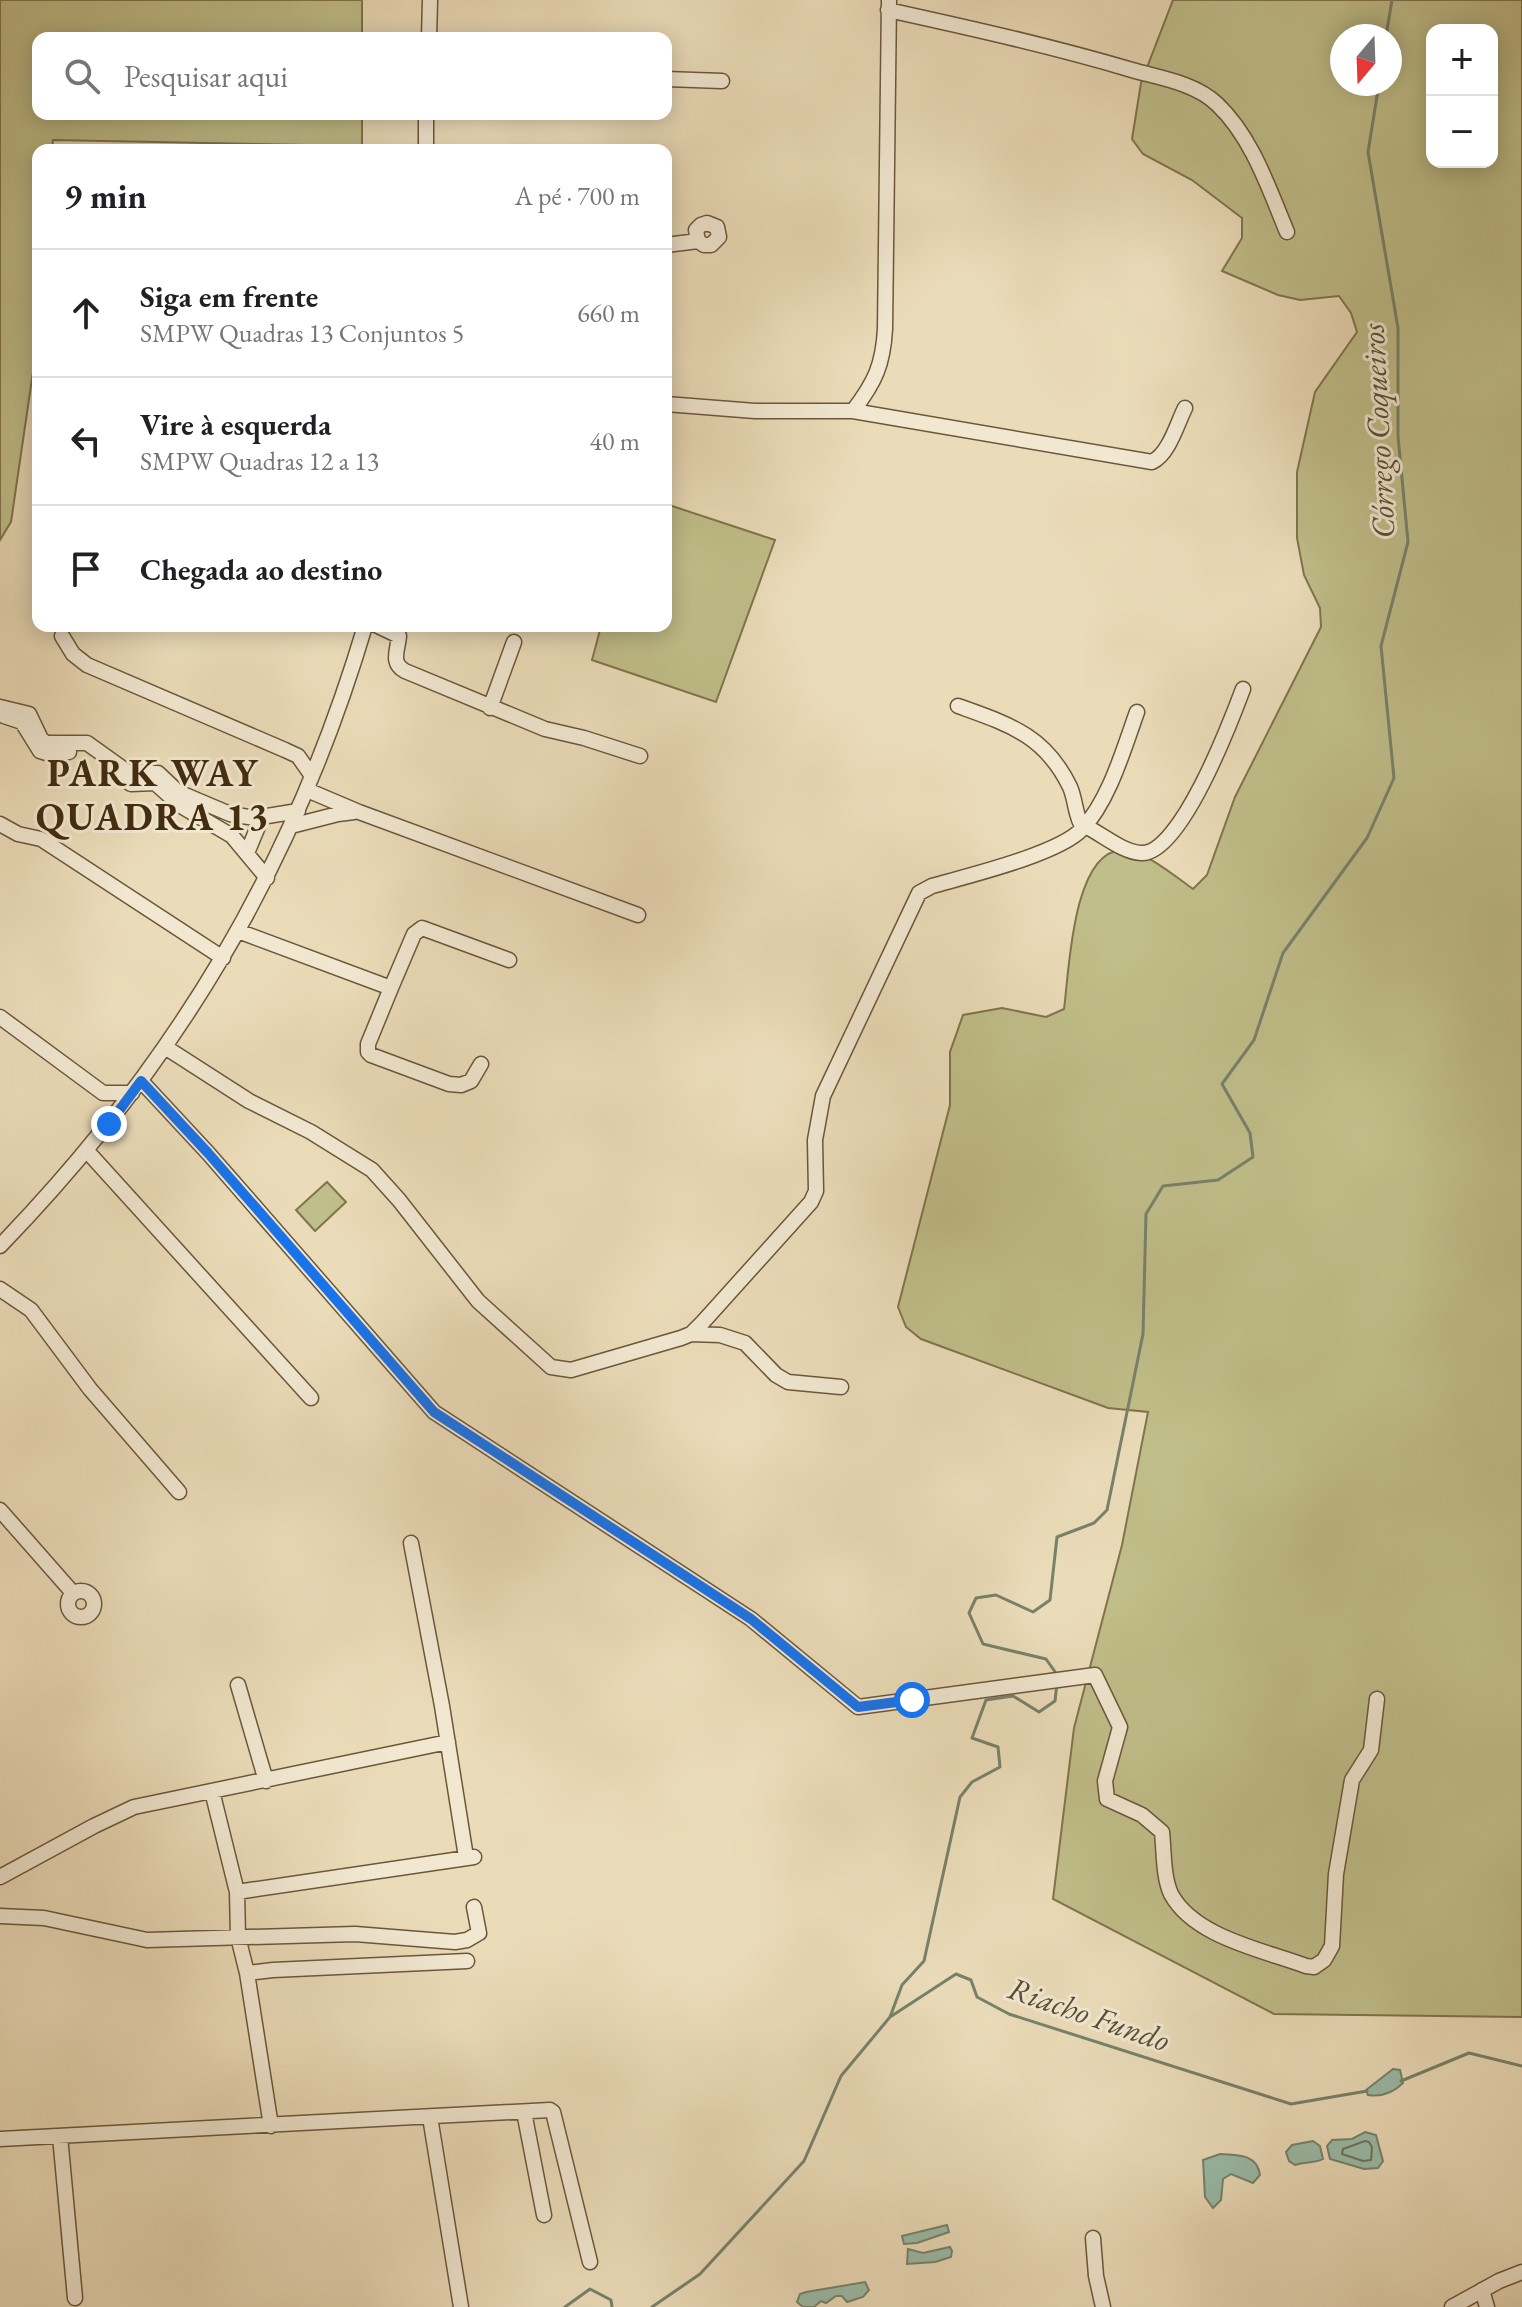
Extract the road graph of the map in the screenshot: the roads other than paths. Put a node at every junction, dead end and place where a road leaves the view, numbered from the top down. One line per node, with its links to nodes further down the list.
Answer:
1 (430, 0): 3 (street)
2 (888, 5): 8 (street); 13 (street)
3 (429, 32)
4 (672, 79): 5 (street)
5 (722, 81)
6 (426, 120): 7 (street)
7 (426, 144)
8 (1287, 232)
9 (698, 241): 10 (street)
10 (672, 244)
11 (672, 404): 13 (street)
12 (1185, 408): 13 (street)
13 (853, 411)
14 (363, 632): 24 (street)
15 (391, 632): 21 (street)
16 (62, 636): 25 (street)
17 (514, 642): 21 (street)
18 (1243, 689): 35 (street)
19 (958, 706): 35 (street)
20 (0, 707): 31 (street)
21 (490, 708): 26 (street)
22 (1137, 712): 35 (street)
23 (0, 715): 36 (street)
24 (323, 749): 25 (street); 27 (street)
25 (298, 756): 27 (street)
26 (640, 756)
27 (309, 783): 28 (street); 29 (street)
28 (324, 797): 30 (street); 32 (street)
29 (298, 811): 31 (street); 34 (street)
30 (359, 812): 32 (street); 38 (street)
31 (262, 817): 36 (street)
32 (322, 818): 34 (street)
33 (0, 824): 40 (street)
34 (291, 826): 37 (street)
35 (1084, 827): 52 (street)
36 (247, 853): 37 (street)
37 (267, 878): 39 (street)
38 (638, 915)
39 (238, 931): 40 (street); 42 (street)
40 (223, 958): 44 (street)
41 (509, 960): 42 (street)
42 (391, 988): 45 (street)
43 (0, 1017): 47 (street)
44 (165, 1047): 46 (street); 52 (street)
45 (481, 1064)
46 (137, 1087): 47 (street); 48 (street); 60 (street)
47 (103, 1093): 48 (street)
48 (109, 1124): 49 (street)
49 (87, 1151): 50 (street); 54 (street)
50 (0, 1246)
51 (1, 1290): 55 (street)
52 (691, 1334): 53 (street)
53 (841, 1387)
54 (311, 1398)
55 (179, 1492)
56 (0, 1510): 58 (street)
57 (411, 1543): 61 (street)
58 (73, 1593)
59 (238, 1685): 62 (street)
60 (1377, 1699)
61 (448, 1742): 62 (street); 65 (street)
62 (266, 1781): 63 (street)
63 (212, 1791): 64 (street); 65 (street)
64 (0, 1877)
65 (237, 1892): 68 (street)
66 (474, 1907): 68 (street)
67 (0, 1916): 68 (street)
68 (238, 1937): 70 (street)
69 (467, 1961): 70 (street)
70 (247, 1973): 73 (street)
71 (524, 2112): 72 (street); 76 (street); 78 (street)
72 (430, 2117): 73 (street); 82 (street)
73 (271, 2126): 74 (street)
74 (60, 2136): 75 (street); 81 (street)
75 (0, 2139)
76 (544, 2215)
77 (1093, 2238): 83 (street)
78 (590, 2262)
79 (1522, 2272): 80 (street)
80 (1482, 2290): 84 (street); 85 (street)
81 (75, 2298)
82 (461, 2307)
83 (1103, 2307)
84 (1452, 2307)
85 (1487, 2307)

